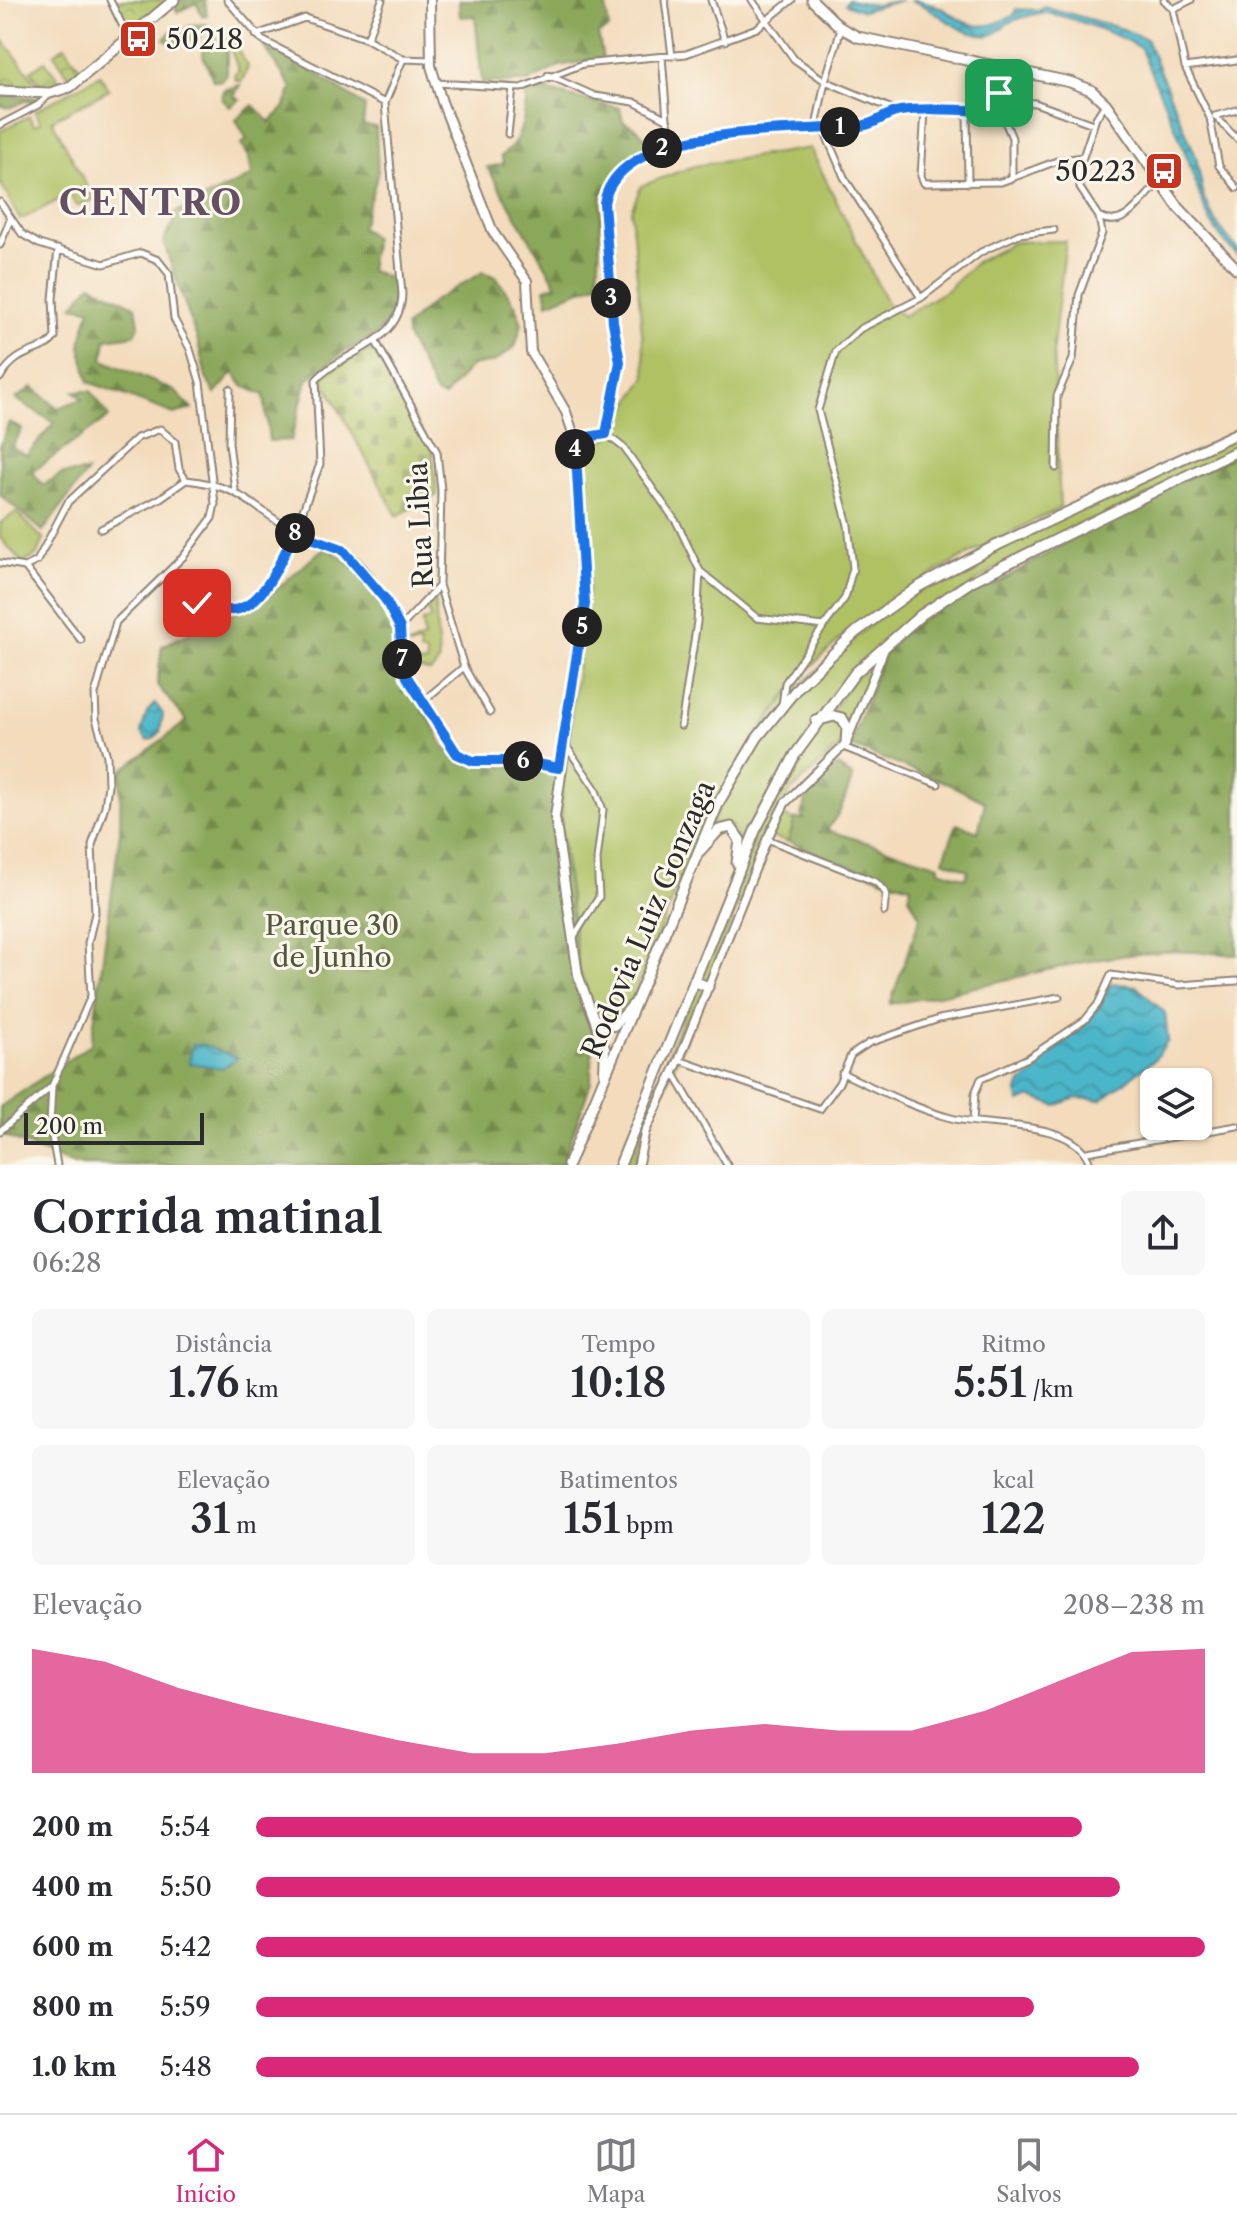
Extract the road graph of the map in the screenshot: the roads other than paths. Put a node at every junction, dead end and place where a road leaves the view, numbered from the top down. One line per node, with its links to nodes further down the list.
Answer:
1 (110, 0): 18 (street)
2 (227, 0): 16 (street)
3 (382, 0): 17 (street)
4 (430, 0): 23 (main road)
5 (665, 0): 20 (street)
6 (711, 0): 19 (street)
7 (752, 0): 14 (street)
8 (792, 0): 14 (street)
9 (812, 0): 15 (main road)
10 (1164, 0): 13 (street)
11 (1191, 0): 13 (street)
12 (171, 1): 18 (main road)
13 (1173, 9): 25 (street)
14 (765, 22): 19 (street); 28 (street)
15 (841, 28): 26 (main road); 28 (street)
16 (256, 35): 17 (street); 34 (street)
17 (367, 39): 22 (street)
18 (129, 40): 32 (main road)
19 (725, 41): 20 (street)
20 (672, 56): 21 (street)
21 (662, 57): 27 (street); 42 (street)
22 (403, 59): 23 (street); 34 (street)
23 (431, 60): 29 (main road)
24 (1237, 60): 25 (street)
25 (1185, 67): 41 (street)
26 (1005, 69): 33 (street); 35 (main road)
27 (548, 75): 30 (street); 42 (street)
28 (825, 81): 39 (street); 45 (street)
29 (436, 83): 30 (street); 68 (main road)
30 (513, 88): 46 (street)
31 (0, 91): 32 (main road)
32 (50, 93): 44 (street)
33 (998, 101): 37 (street); 43 (street)
34 (385, 103): 62 (street)
35 (1106, 104): 43 (street); 51 (main road)
36 (925, 110): 39 (street); 40 (street); 52 (street)
37 (998, 110): 40 (street); 50 (street)
38 (1237, 110): 41 (street)
39 (897, 111): 45 (street)
40 (967, 112): 52 (street)
41 (1213, 117): 47 (street); 53 (street)
42 (667, 119): 48 (street)
43 (1093, 124): 49 (street)
44 (0, 125)
45 (820, 128): 48 (street); 61 (street)
46 (508, 134)
47 (1237, 139)
48 (674, 143): 67 (street)
49 (1083, 157): 50 (street); 55 (street)
50 (1012, 179): 52 (street)
51 (1161, 181): 55 (street); 60 (main road)
52 (968, 183)
53 (1237, 188)
54 (0, 202): 56 (street)
55 (1099, 217): 70 (street)
56 (10, 220): 58 (street); 59 (street)
57 (1054, 230): 61 (street)
58 (0, 245)
59 (58, 249): 63 (street); 72 (street)
60 (1237, 269)
61 (921, 298): 81 (street)
62 (376, 342): 75 (street); 80 (street, Rua Libia)
63 (2, 368): 64 (street)
64 (0, 378)
65 (230, 389): 73 (street)
66 (1237, 433): 87 (main road, Rodovia Luiz Gonzaga)
67 (606, 434): 68 (street); 78 (street)
68 (575, 439): 91 (main road)
69 (1237, 451): 84 (main road)
70 (1056, 468)
71 (186, 480): 72 (street); 74 (street); 77 (street)
72 (212, 482): 73 (street); 79 (street)
73 (235, 490): 75 (street)
74 (101, 529)
75 (295, 532): 79 (street); 82 (street)
76 (0, 563): 77 (street)
77 (25, 567): 83 (street)
78 (700, 571): 81 (street); 90 (street)
79 (164, 577): 110 (street)
80 (439, 585): 82 (street); 85 (street, Rua Libia)
81 (824, 626): 87 (street)
82 (400, 628): 86 (street)
83 (81, 640)
84 (887, 645): 89 (main road); 92 (street)
85 (464, 667): 86 (street); 88 (street, Rua Libia)
86 (423, 701): 93 (street)
87 (782, 706): 96 (main road, Rodovia Luiz Gonzaga)
88 (490, 712)
89 (816, 721): 92 (main road); 97 (main road)
90 (681, 726)
91 (564, 743): 93 (main road); 99 (street)
92 (844, 745): 94 (street); 95 (street)
93 (559, 768): 99 (main road)
94 (938, 784)
95 (767, 839): 98 (street); 102 (street)
96 (695, 857): 97 (main road); 104 (main road, Rodovia Luiz Gonzaga)
97 (729, 894): 100 (main road)
98 (884, 912)
99 (571, 940): 105 (main road)
100 (694, 981): 102 (main road); 117 (main road)
101 (1237, 981): 111 (street)
102 (708, 987): 106 (street)
103 (1059, 997): 108 (street)
104 (637, 998): 105 (main road); 109 (main road, Rodovia Luiz Gonzaga)
105 (591, 1015): 109 (main road)
106 (679, 1060): 107 (street); 108 (street)
107 (673, 1072): 118 (street); 119 (street)
108 (842, 1073): 111 (street)
109 (603, 1081): 116 (main road, Rodovia Luiz Gonzaga)
110 (52, 1086): 113 (street); 115 (street)
111 (973, 1121): 114 (street)
112 (1237, 1126): 114 (street)
113 (0, 1131)
114 (1087, 1152): 120 (street)
115 (57, 1165)
116 (568, 1165)
117 (620, 1165)
118 (638, 1165)
119 (727, 1165)
120 (1090, 1165)

